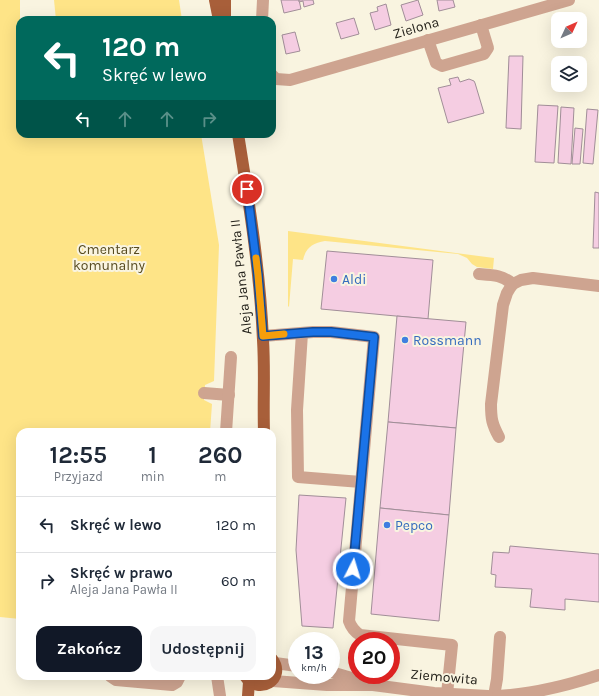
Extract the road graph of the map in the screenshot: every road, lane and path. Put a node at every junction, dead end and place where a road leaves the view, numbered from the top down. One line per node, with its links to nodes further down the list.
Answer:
1 (215, 0): 5 (main road)
2 (225, 0): 6 (main road)
3 (263, 0): 7 (street)
4 (569, 0): 8 (street, Zielona)
5 (218, 16)
6 (225, 16)
7 (262, 16)
8 (481, 25): 9 (street, Zielona); 9 (street)
9 (428, 40): 10 (street, Zielona)
10 (276, 79)
11 (239, 138): 16 (main road, Aleja Jana Pawła II)
12 (479, 274): 13 (street)
13 (513, 284): 14 (street); 22 (street)
14 (599, 286)
15 (302, 333): 16 (street); 23 (street); 23 (street)
16 (263, 336): 21 (main road, Aleja Jana Pawła II)
17 (231, 357): 19 (street)
18 (204, 393): 19 (street)
19 (229, 395): 20 (street)
20 (226, 428)
21 (263, 428)
22 (499, 437)
23 (361, 482): 37 (street)
24 (500, 638): 41 (street)
25 (276, 661): 26 (street)
26 (288, 664)
27 (599, 675): 42 (street)
28 (116, 680): 29 (street)
29 (178, 680)
30 (218, 680): 38 (street)
31 (245, 680): 39 (main road)
32 (248, 680): 35 (main road)
33 (373, 684): 34 (street, Ziemowita); 36 (street, Ziemowita)
34 (327, 685): 35 (street, Ziemowita)
35 (268, 687)
36 (434, 694): 37 (street, Ziemowita)
37 (447, 694): 40 (street, Ziemowita)
38 (220, 696)
39 (248, 696)
40 (488, 696)
41 (494, 696)
42 (498, 696)

